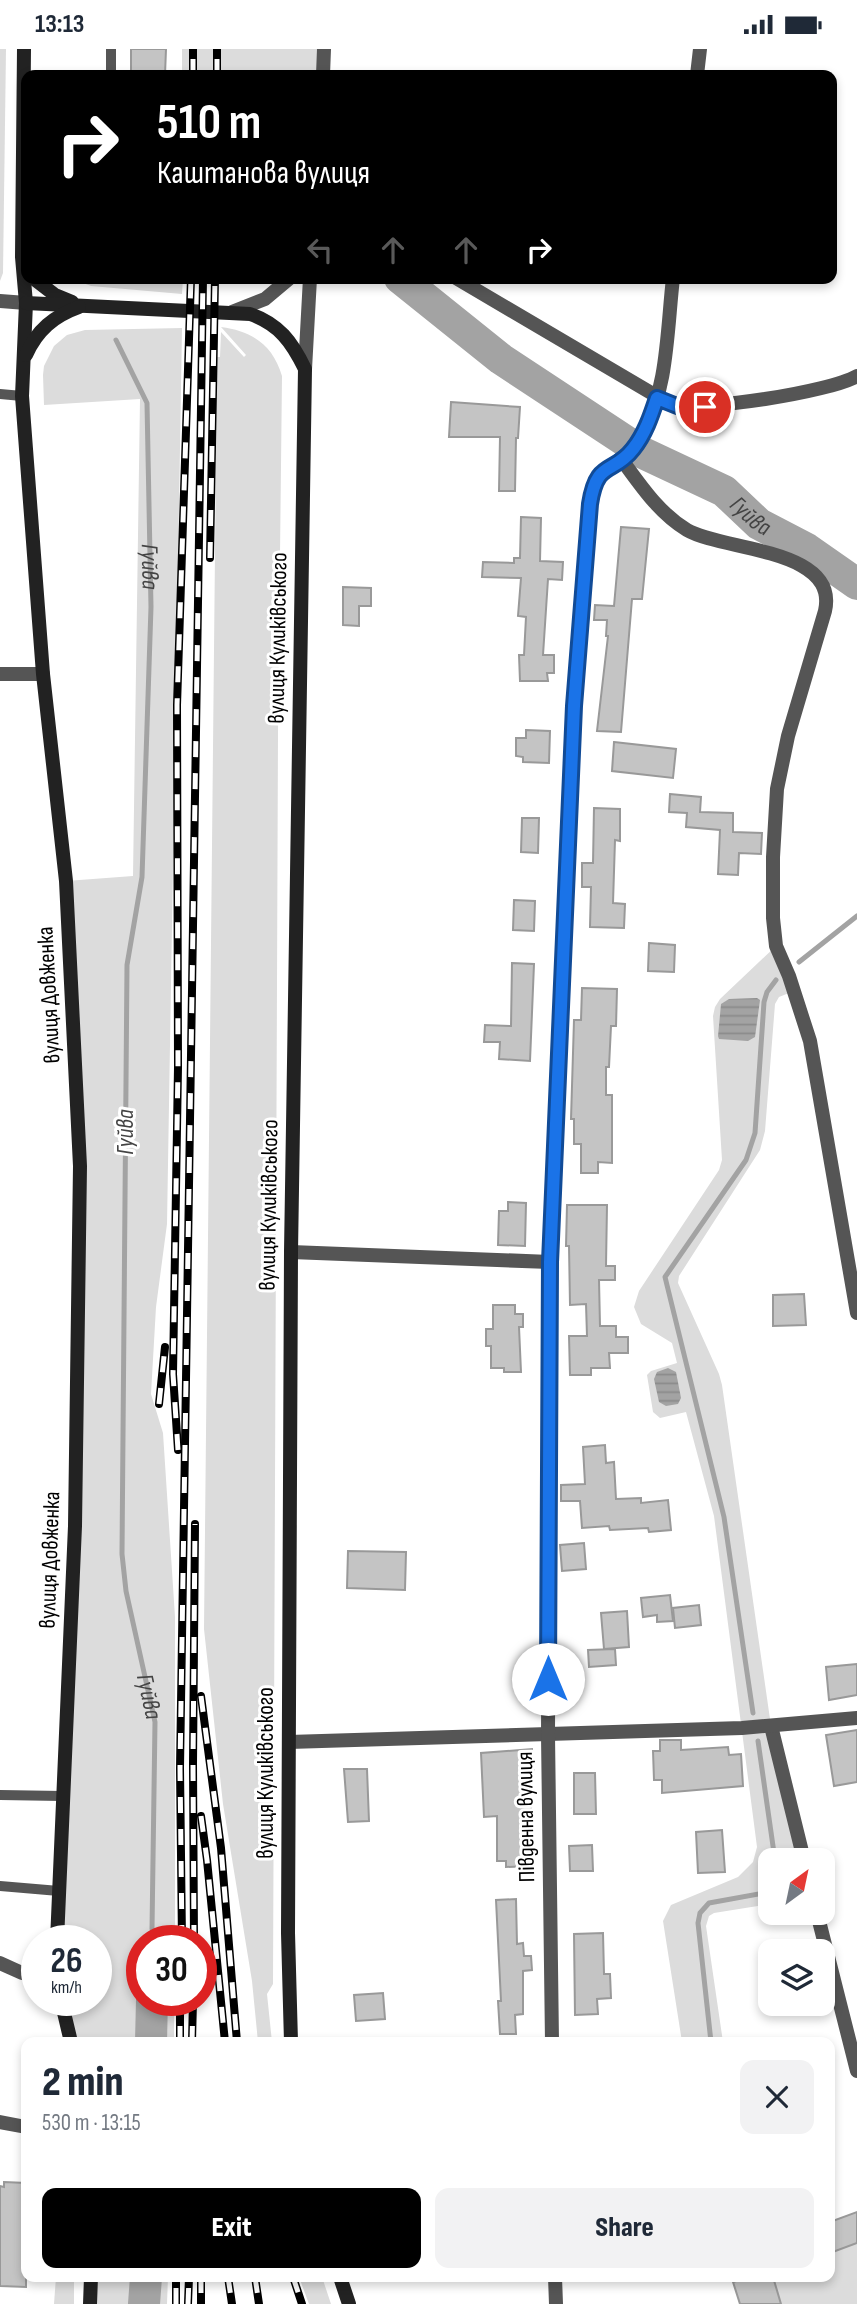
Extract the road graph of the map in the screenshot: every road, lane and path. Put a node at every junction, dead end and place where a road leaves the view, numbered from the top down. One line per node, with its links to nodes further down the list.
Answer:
1 (24, 49): 5 (street, вулиця Довженка)
2 (111, 49): 6 (lane)
3 (324, 49): 7 (street)
4 (701, 49): 8 (street)
5 (24, 70)
6 (111, 70)
7 (323, 70)
8 (698, 70)
9 (25, 284): 16 (street, вулиця Довженка)
10 (41, 284): 17 (street)
11 (283, 284): 18 (street)
12 (310, 284): 20 (street)
13 (466, 284): 24 (street)
14 (672, 284): 24 (street, Південна вулиця)
15 (0, 301): 16 (street)
16 (26, 303): 17 (street); 19 (street, вулиця Довженка)
17 (84, 306): 18 (street); 19 (street)
18 (232, 312): 20 (street)
19 (23, 363): 23 (street, вулиця Довженка)
20 (305, 369): 28 (street, вулиця Куликівського)
21 (857, 376): 24 (street)
22 (0, 394): 23 (lane)
23 (22, 396): 27 (street, вулиця Довженка)
24 (657, 398): 25 (street, Південна вулиця)
25 (622, 460): 29 (street, Південна вулиця); 30 (street)
26 (0, 674): 27 (street)
27 (43, 674): 36 (street, вулиця Довженка)
28 (291, 1252): 29 (street); 34 (street, вулиця Куликівського)
29 (550, 1262): 33 (street, Південна вулиця)
30 (857, 1313)
31 (857, 1719): 32 (street)
32 (771, 1726): 33 (street); 37 (street)
33 (548, 1735): 34 (street); 47 (street, Південна вулиця)
34 (289, 1742): 46 (street, вулиця Куликівського)
35 (0, 1795): 36 (lane)
36 (62, 1796): 39 (street, вулиця Довженка)
37 (801, 1848)
38 (0, 1886): 39 (lane)
39 (59, 1891): 40 (street, вулиця Довженка)
40 (58, 1925)
41 (820, 1925): 48 (street)
42 (0, 1963): 43 (street)
43 (21, 1973)
44 (65, 2016): 45 (street)
45 (70, 2037)
46 (291, 2037)
47 (552, 2037)
48 (857, 2071)
49 (0, 2122): 50 (street)
50 (21, 2126)
51 (91, 2282): 54 (street)
52 (342, 2282): 55 (street)
53 (555, 2282): 56 (street)
54 (90, 2304)
55 (349, 2304)
56 (556, 2304)

